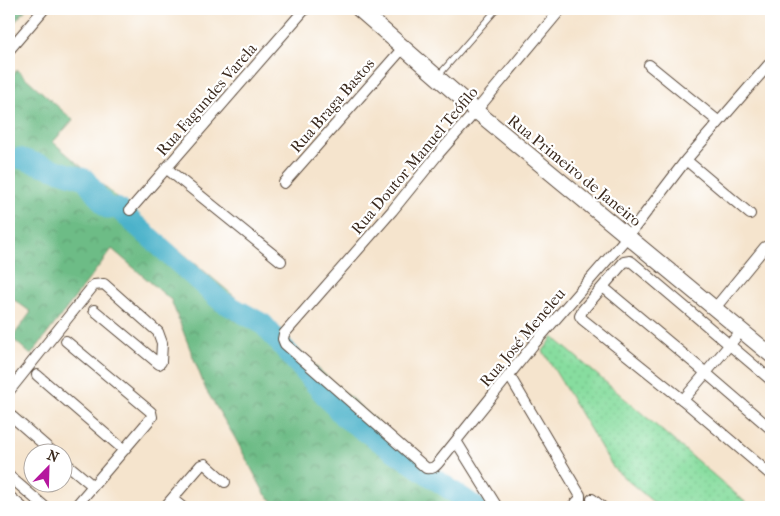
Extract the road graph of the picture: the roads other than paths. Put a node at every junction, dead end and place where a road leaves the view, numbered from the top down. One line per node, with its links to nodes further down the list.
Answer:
1 (44, 9): 7 (street)
2 (305, 9): 14 (street, Rua Fagundes Varela)
3 (359, 9): 6 (street, Rua Primeiro de Janeiro)
4 (561, 9): 11 (street, Rua Doutor Manuel Teófilo)
5 (495, 11): 10 (lane)
6 (403, 48): 10 (street, Rua Primeiro de Janeiro); 15 (street, Rua Braga Bastos)
7 (9, 50)
8 (771, 62): 12 (street, Rua José Meneleu)
9 (650, 65): 12 (street)
10 (438, 78): 11 (street, Rua Primeiro de Janeiro)
11 (476, 111): 18 (street, Rua Primeiro de Janeiro); 24 (street, Rua Doutor Manuel Teófilo)
12 (719, 122): 13 (street, Rua José Meneleu)
13 (686, 160): 17 (street); 18 (street, Rua José Meneleu)
14 (166, 168): 16 (street, Rua Fagundes Varela); 20 (street)
15 (284, 183)
16 (130, 210)
17 (750, 214)
18 (628, 236): 22 (street, Rua Primeiro de Janeiro); 31 (street, Rua José Meneleu)
19 (765, 247): 22 (street)
20 (281, 262)
21 (602, 288): 27 (street); 29 (street); 34 (street)
22 (715, 308): 25 (street, Rua Primeiro de Janeiro)
23 (94, 310): 33 (street)
24 (288, 329): 37 (street, Rua José Meneleu)
25 (742, 330): 27 (street); 28 (street, Rua Primeiro de Janeiro)
26 (66, 341): 39 (street)
27 (729, 345): 29 (street); 32 (street)
28 (771, 355)
29 (706, 373): 34 (street); 36 (street)
30 (37, 375): 39 (street)
31 (509, 375): 37 (street, Rua José Meneleu); 53 (street)
32 (771, 380)
33 (9, 391)
34 (683, 400): 41 (street)
35 (9, 414): 38 (street)
36 (771, 429)
37 (456, 441): 52 (street)
38 (44, 444)
39 (124, 450): 44 (street)
40 (72, 468): 44 (street)
41 (771, 475)
42 (9, 476): 49 (street)
43 (225, 482): 47 (street)
44 (93, 486): 50 (street)
45 (592, 499): 54 (street)
46 (10, 500): 48 (street)
47 (169, 503): 51 (street)
48 (22, 507)
49 (46, 507)
50 (75, 507)
51 (182, 507)
52 (497, 507)
53 (572, 507)
54 (602, 507)

